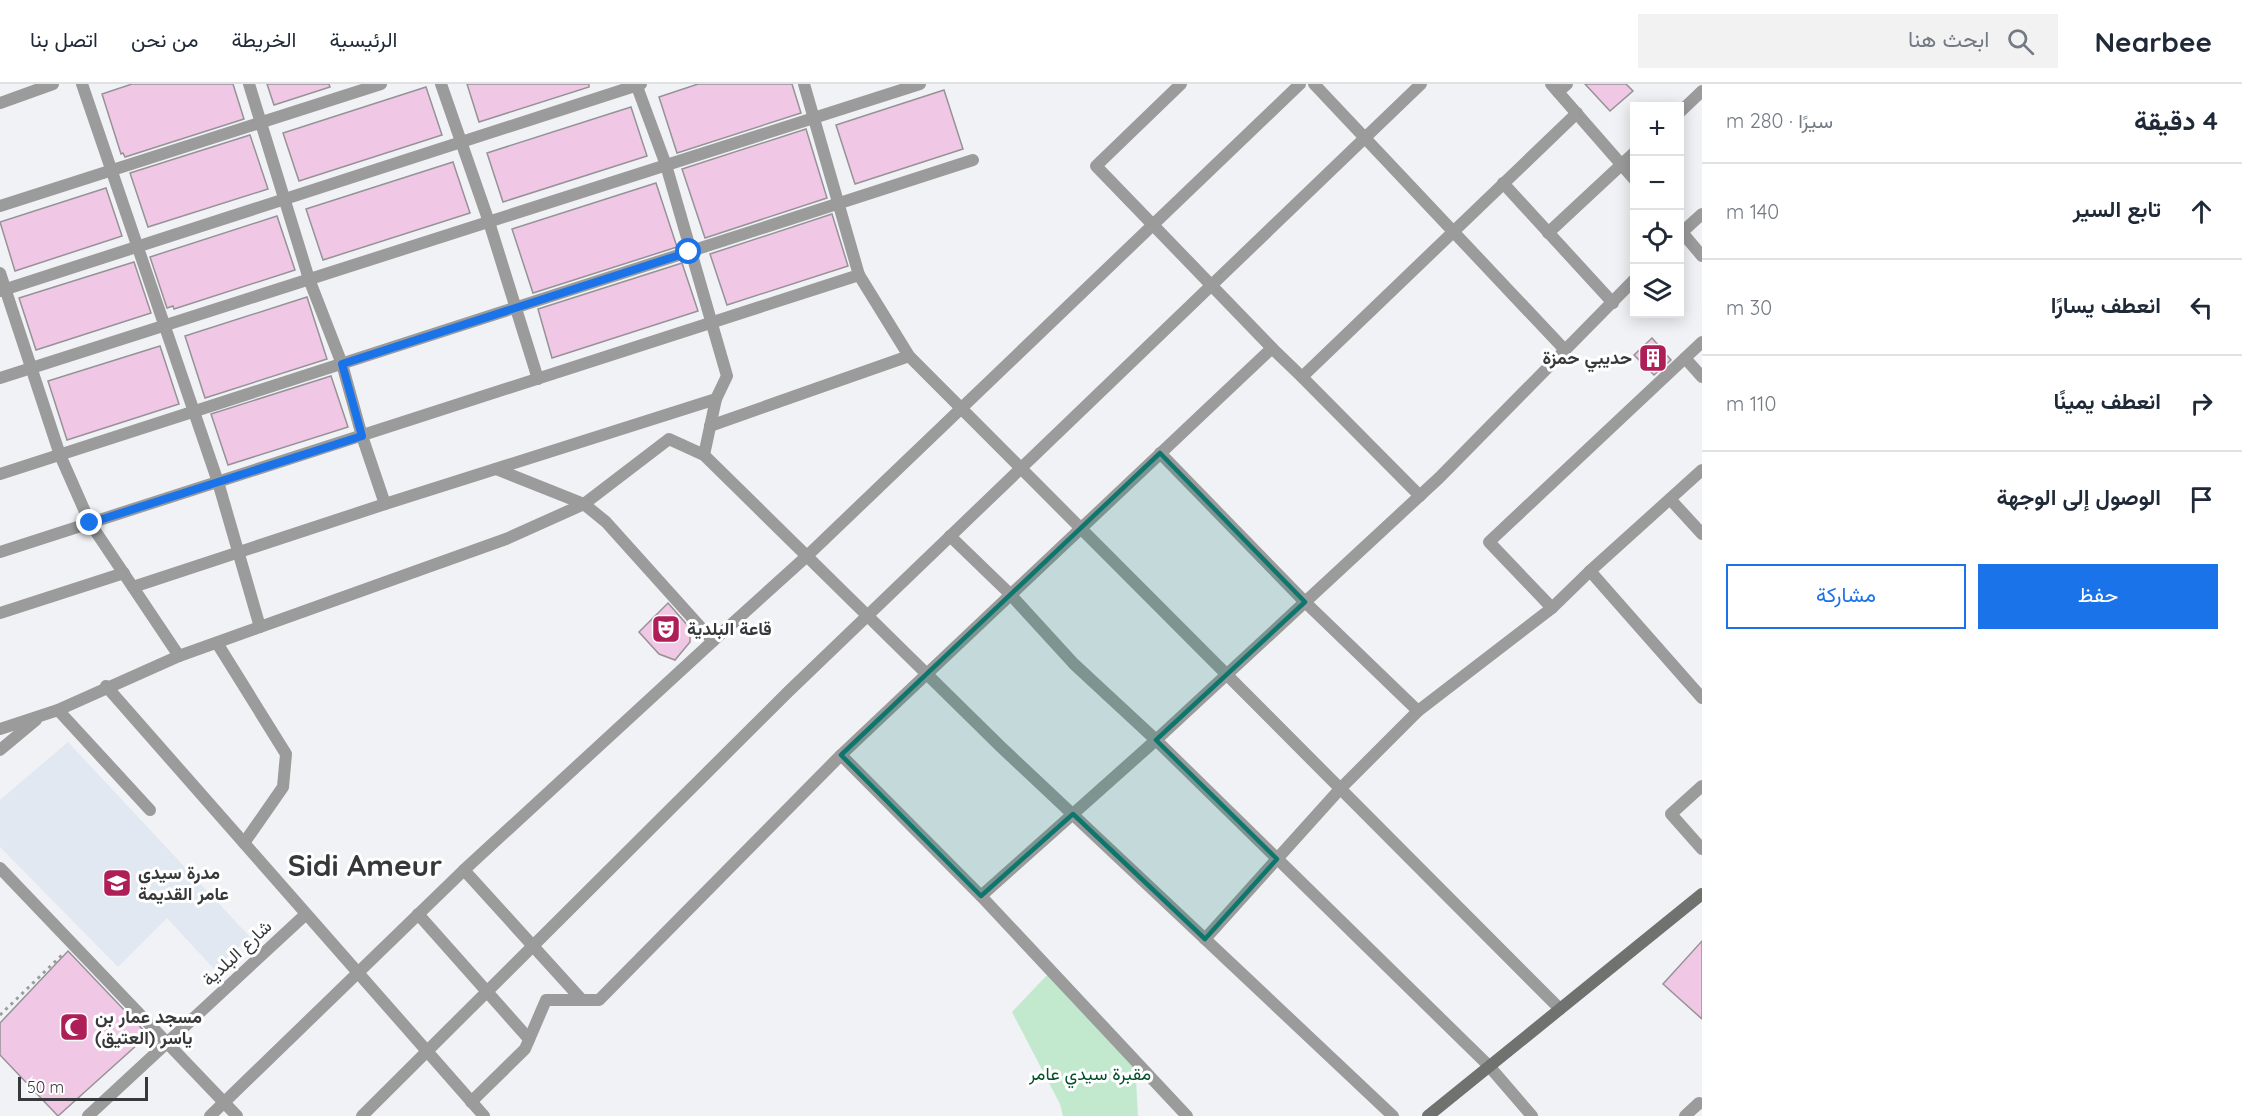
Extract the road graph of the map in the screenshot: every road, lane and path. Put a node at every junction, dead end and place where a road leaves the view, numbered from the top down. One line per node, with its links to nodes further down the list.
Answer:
1 (53, 84): 15 (street)
2 (82, 84): 26 (street)
3 (249, 84): 19 (street)
4 (381, 84): 19 (street)
5 (441, 84): 21 (street)
6 (638, 84): 21 (street); 24 (street)
7 (804, 84): 18 (street)
8 (920, 84): 18 (street)
9 (1181, 84): 34 (street)
10 (1300, 84): 34 (street)
11 (1314, 84): 20 (street)
12 (1421, 84): 20 (street)
13 (1559, 87): 17 (street)
14 (1701, 87): 16 (street)
15 (0, 103)
16 (1684, 107)
17 (1577, 114): 25 (street); 28 (street)
18 (815, 118): 24 (street); 30 (street)
19 (262, 122): 26 (street); 29 (street)
20 (1365, 138): 36 (street); 45 (street)
21 (461, 142): 29 (street); 33 (street)
22 (1632, 156): 25 (street)
23 (973, 160): 30 (street)
24 (666, 165): 33 (street); 40 (street)
25 (1622, 165): 27 (street); 37 (street)
26 (111, 170): 31 (street); 39 (street)
27 (1630, 174)
28 (1503, 183): 36 (street); 37 (street)
29 (284, 199): 39 (street); 44 (street)
30 (838, 203): 40 (street); 43 (street)
31 (0, 206)
32 (1702, 214): 35 (street)
33 (489, 222): 44 (street); 49 (street)
34 (1152, 226): 45 (street); 64 (street)
35 (1684, 229)
36 (1453, 231): 54 (street); 59 (street)
37 (1548, 232): 48 (street)
38 (1684, 236): 41 (street)
39 (136, 246): 47 (street); 51 (street)
40 (689, 252): 49 (street); 50 (street)
41 (1702, 256)
42 (0, 273): 47 (street)
43 (860, 275): 50 (street); 55 (street)
44 (309, 279): 51 (street); 57 (street)
45 (1212, 284): 53 (street); 71 (street)
46 (1630, 285): 48 (street)
47 (3, 290): 58 (street)
48 (1612, 303): 54 (street)
49 (514, 308): 57 (street); 62 (street)
50 (713, 322): 62 (street); 63 (street)
51 (164, 326): 58 (street); 65 (street)
52 (1702, 342): 56 (street)
53 (1272, 348): 59 (street); 68 (street)
54 (1565, 350): 76 (street)
55 (909, 356): 64 (street); 66 (street)
56 (1685, 358): 60 (street); 92 (street)
57 (342, 364): 65 (street); 67 (street)
58 (33, 368): 61 (street); 69 (street)
59 (1302, 377): 76 (street)
60 (1702, 377)
61 (0, 378)
62 (538, 379): 67 (street)
63 (716, 399): 66 (street); 72 (street)
64 (961, 408): 71 (street); 86 (street)
65 (192, 412): 69 (street); 75 (street)
66 (710, 426): 70 (street)
67 (362, 436): 75 (street); 78 (street)
68 (1160, 453): 81 (street); 91 (street)
69 (60, 455): 74 (street); 80 (street)
70 (704, 455): 79 (street); 86 (street)
71 (1021, 468): 81 (street); 83 (street)
72 (496, 469): 78 (street); 79 (street)
73 (1702, 470): 77 (street)
74 (0, 474)
75 (218, 482): 80 (street); 85 (street)
76 (1420, 496): 91 (street)
77 (1670, 499): 82 (street); 87 (street)
78 (385, 504): 85 (street)
79 (584, 504): 95 (street); 96 (street)
80 (90, 523): 84 (street); 88 (street)
81 (1081, 528): 90 (street); 100 (street)
82 (1702, 534)
83 (950, 536): 90 (street); 94 (street)
84 (0, 552)
85 (240, 552): 89 (street); 95 (street)
86 (807, 556): 94 (street); 96 (street)
87 (1590, 571): 92 (street); 102 (street)
88 (124, 573): 89 (street); 93 (street)
89 (133, 587): 98 (street)
90 (1011, 594): 99 (street); 107 (street)
91 (1305, 602): 100 (street); 104 (street)
92 (1552, 608): 104 (street)
93 (0, 613)
94 (867, 616): 99 (street); 125 (street)
95 (260, 627): 97 (street)
96 (713, 641): 118 (street)
97 (217, 643): 98 (street); 114 (street)
98 (179, 656): 101 (street)
99 (926, 674): 109 (street); 113 (street)
100 (1227, 675): 107 (street); 111 (street)
101 (106, 686): 103 (street); 114 (street)
102 (1700, 691)
103 (58, 710): 105 (street); 112 (street)
104 (1419, 711): 111 (street)
105 (42, 715): 106 (street); 108 (street)
106 (0, 729)
107 (1156, 740): 113 (street); 116 (street)
108 (0, 750)
109 (841, 755): 120 (street); 128 (street)
110 (1702, 786): 115 (street)
111 (1340, 789): 116 (street); 129 (street)
112 (150, 810)
113 (1073, 814): 120 (street); 123 (street)
114 (243, 843): 121 (street)
115 (1702, 849)
116 (1277, 859): 123 (street); 134 (street)
117 (0, 868): 124 (street)
118 (464, 870): 122 (street); 125 (street)
119 (1702, 894): 129 (main road)
120 (981, 896): 143 (street)
121 (306, 914): 126 (street); 132 (street, شارع البلدية)
122 (418, 914): 126 (street); 127 (street)
123 (1205, 939): 144 (street)
124 (73, 944): 130 (path); 132 (street)
125 (533, 946): 127 (street); 128 (street)
126 (358, 972): 133 (street); 136 (street)
127 (487, 992): 131 (street); 133 (street)
128 (582, 1000): 131 (street)
129 (1560, 1009): 134 (main road)
130 (0, 1015)
131 (529, 1039): 135 (street)
132 (167, 1043): 136 (street); 138 (street, شارع البلدية)
133 (427, 1051): 135 (street); 141 (street)
134 (1489, 1066): 145 (main road); 146 (street)
135 (471, 1102): 142 (street)
136 (224, 1103): 139 (street); 140 (street)
137 (1699, 1103): 147 (street)
138 (88, 1116)
139 (210, 1116)
140 (237, 1116)
141 (362, 1116)
142 (484, 1116)
143 (1188, 1116)
144 (1393, 1116)
145 (1428, 1116)
146 (1532, 1116)
147 (1685, 1116)

